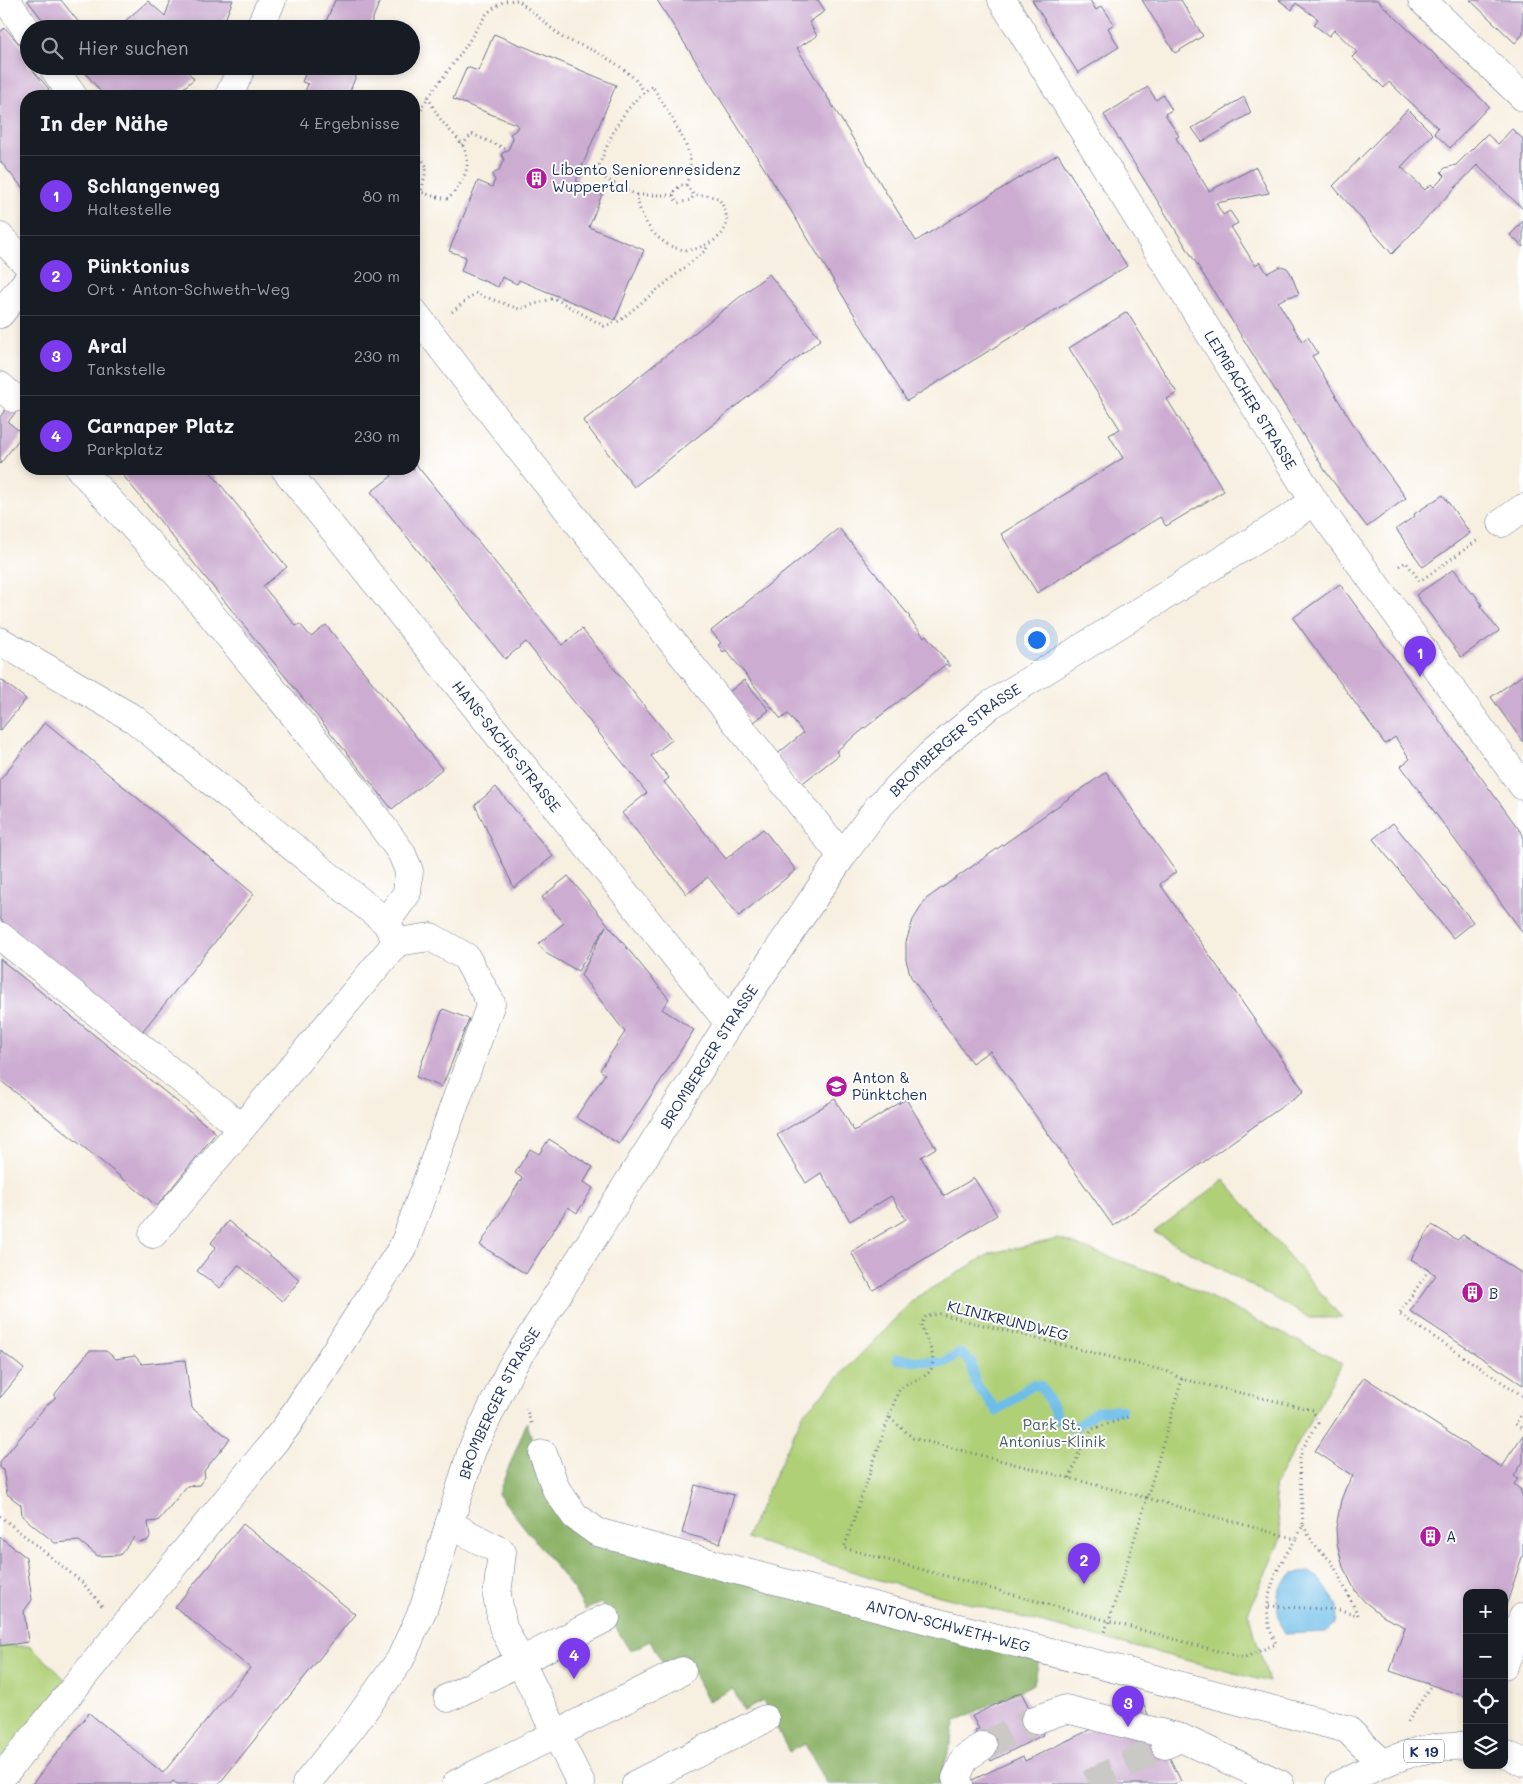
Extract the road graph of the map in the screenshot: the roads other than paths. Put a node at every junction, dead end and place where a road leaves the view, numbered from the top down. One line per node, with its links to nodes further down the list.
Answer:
1 (6, 0): 5 (street)
2 (272, 0): 6 (street)
3 (1002, 0): 19 (street, LEIMBACHER STRASSE)
4 (1422, 0): 11 (street)
5 (20, 20)
6 (263, 20)
7 (58, 75): 9 (street)
8 (238, 75): 10 (street)
9 (68, 90)
10 (232, 90)
11 (1523, 97)
12 (0, 237): 13 (street)
13 (20, 257)
14 (20, 289): 15 (street)
15 (0, 314)
16 (421, 321): 22 (street)
17 (86, 475): 23 (street)
18 (290, 475): 25 (street, HANS-SACHS-STRASSE)
19 (1314, 501): 21 (street, LEIMBACHER STRASSE); 22 (street, BROMBERGER STRASSE)
20 (0, 641): 23 (street)
21 (1523, 786)
22 (842, 856): 25 (street, BROMBERGER STRASSE)
23 (391, 932): 26 (street); 46 (street)
24 (0, 936): 26 (street)
25 (729, 1023): 29 (street, BROMBERGER STRASSE)
26 (241, 1127): 27 (street)
27 (153, 1234)
28 (543, 1454): 45 (street, ANTON-SCHWETH-WEG)
29 (449, 1524): 33 (street); 47 (street, BROMBERGER STRASSE)
30 (1523, 1617): 32 (street)
31 (606, 1618): 33 (street)
32 (1508, 1655)
33 (520, 1662): 35 (street); 38 (street)
34 (682, 1671): 38 (street)
35 (448, 1698)
36 (765, 1719): 50 (street)
37 (1035, 1720): 52 (street)
38 (556, 1734): 48 (street); 49 (street)
39 (983, 1746): 51 (street)
40 (1463, 1746): 45 (street, K 19)
41 (1508, 1753): 43 (street)
42 (1508, 1754): 44 (street)
43 (1523, 1755)
44 (1523, 1762)
45 (1382, 1763): 53 (street, K 19)
46 (0, 1779)
47 (306, 1784)
48 (456, 1784)
49 (581, 1784)
50 (636, 1784)
51 (959, 1784)
52 (1280, 1784)
53 (1340, 1784)

